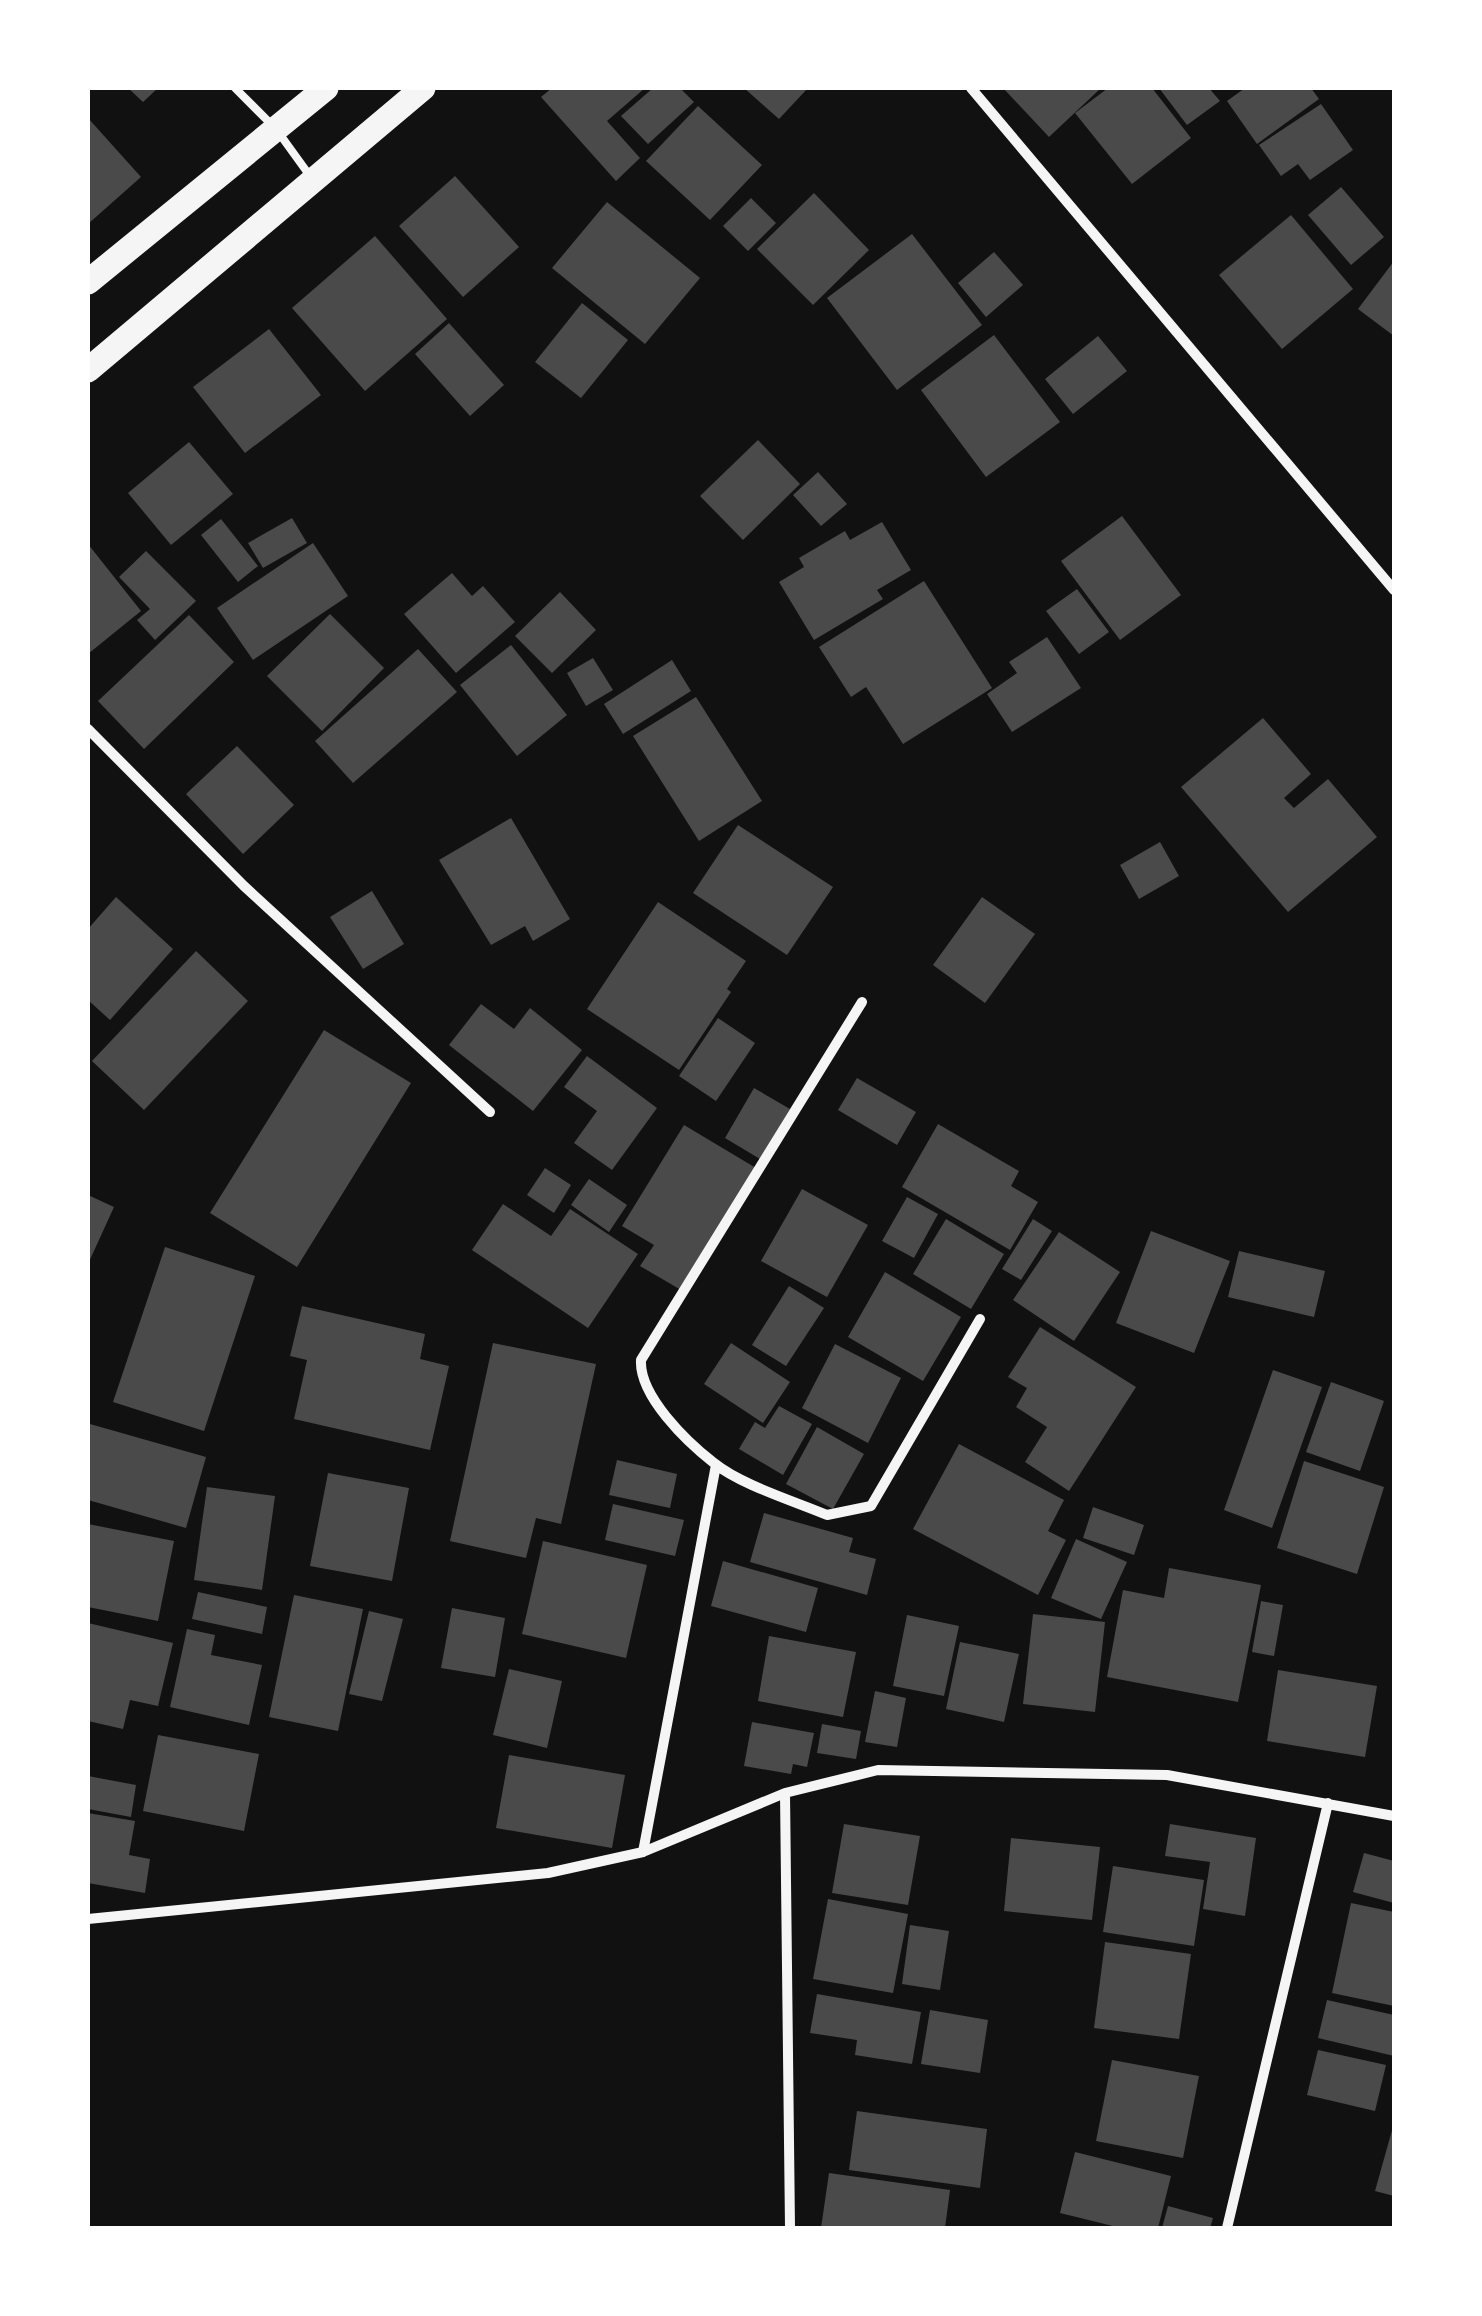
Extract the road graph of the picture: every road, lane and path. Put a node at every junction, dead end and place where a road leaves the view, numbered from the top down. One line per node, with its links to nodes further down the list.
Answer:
1 (235, 88): 5 (lane)
2 (326, 88): 5 (main road)
3 (423, 88): 6 (main road)
4 (971, 88): 9 (street)
5 (276, 129): 6 (lane); 7 (main road)
6 (312, 179): 8 (main road)
7 (88, 282)
8 (88, 370)
9 (1394, 590)
10 (88, 730): 12 (street)
11 (862, 1002): 14 (street)
12 (490, 1112)
13 (980, 1319): 14 (street)
14 (716, 1465): 18 (street)
15 (786, 1793): 16 (street); 18 (street); 20 (street)
16 (1328, 1803): 17 (street); 21 (street)
17 (1394, 1816)
18 (644, 1852): 19 (street)
19 (88, 1919)
20 (790, 2228)
21 (1227, 2228)

